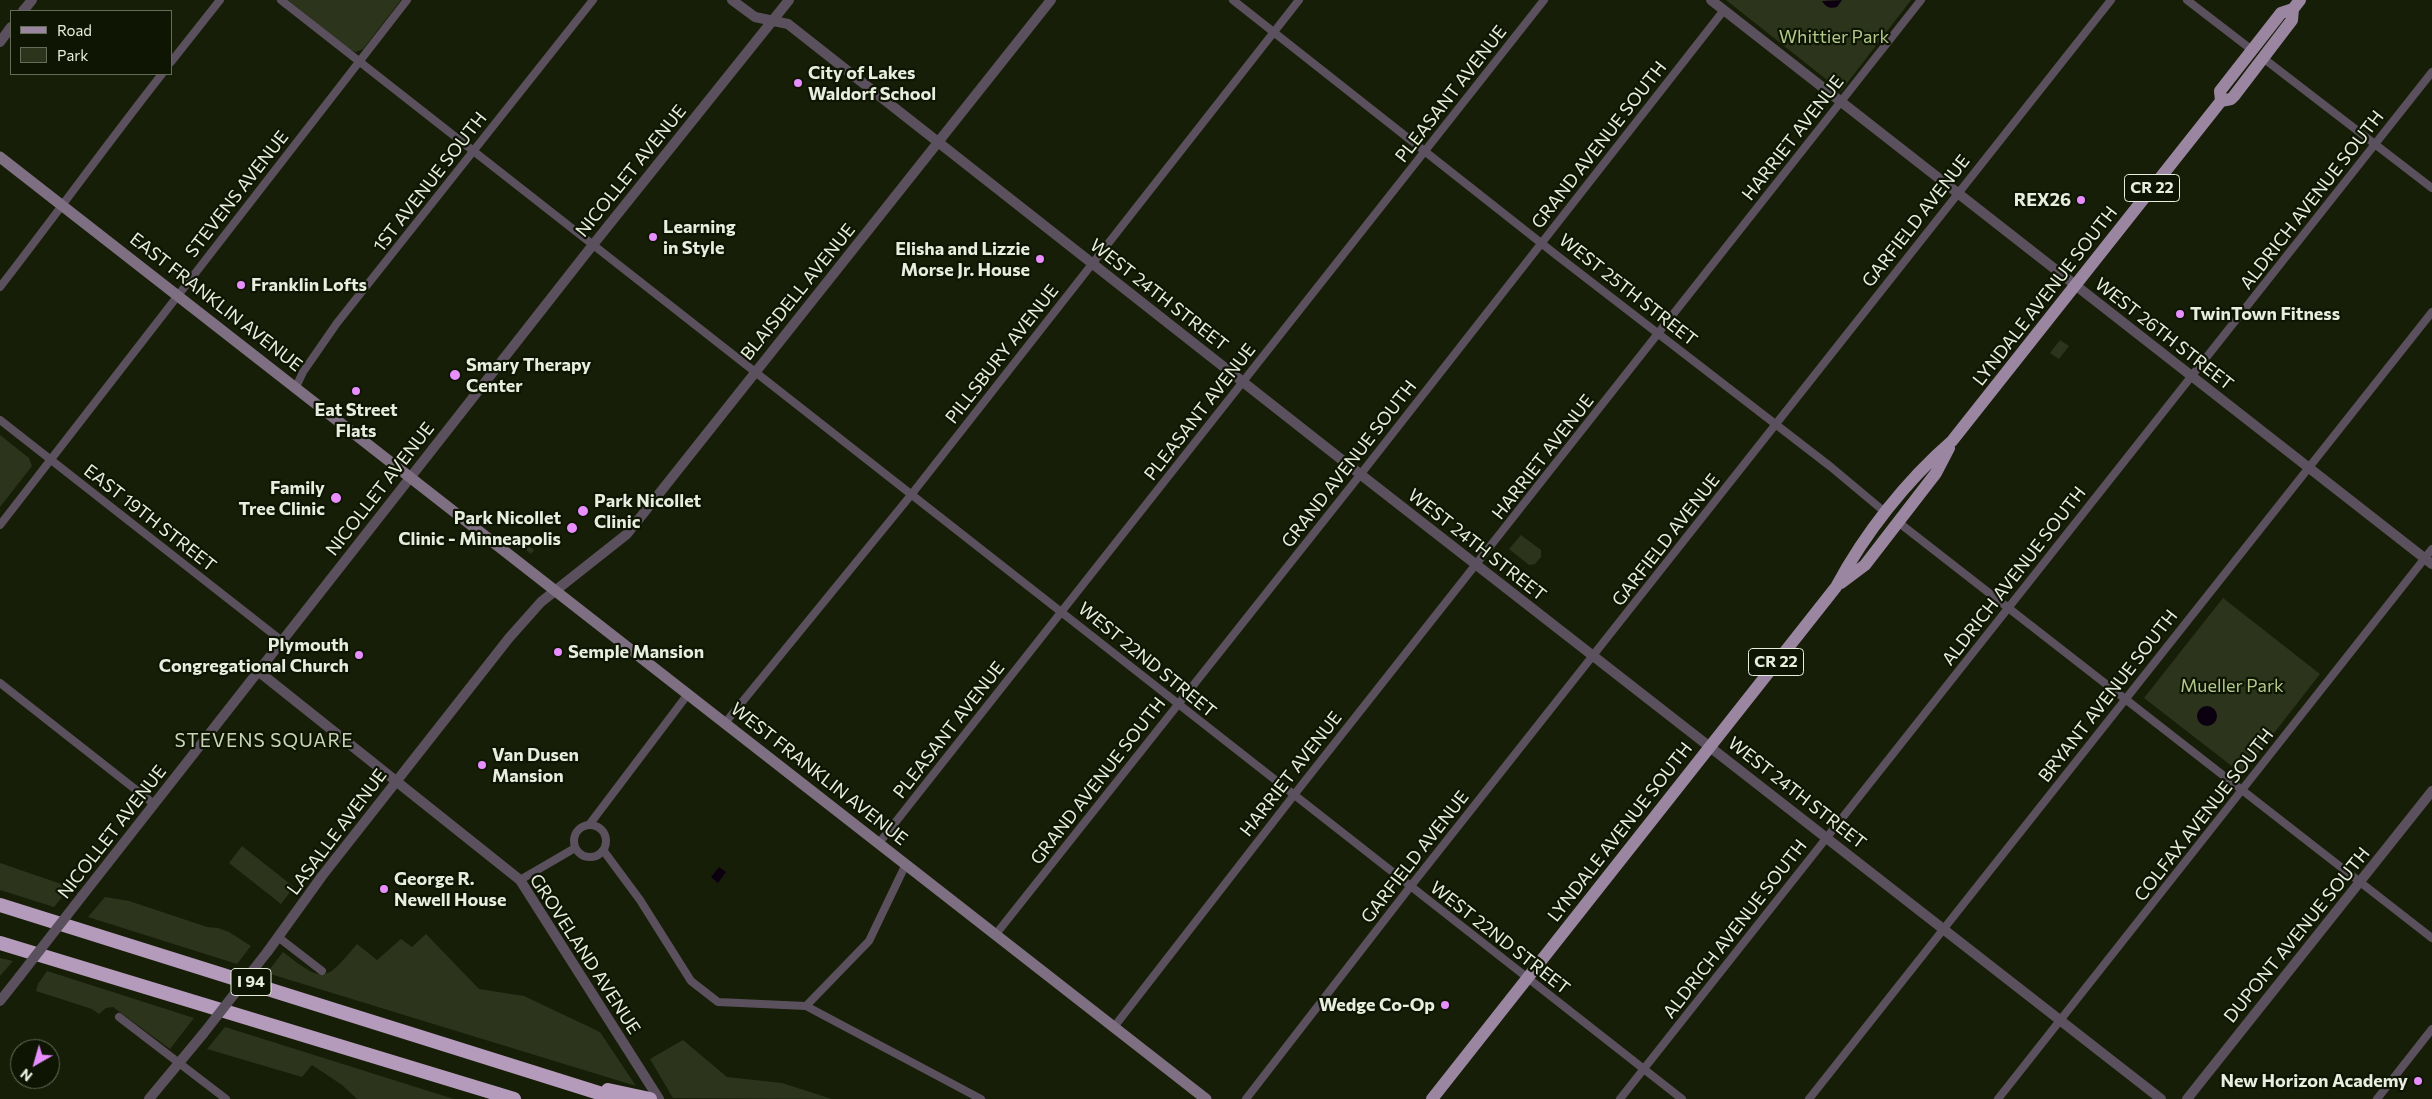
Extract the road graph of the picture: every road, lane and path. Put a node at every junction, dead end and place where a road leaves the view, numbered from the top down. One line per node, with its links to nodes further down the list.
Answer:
1 (32, 0): 17 (street)
2 (220, 0): 26 (street)
3 (281, 0): 25 (street, WEST 22ND STREET)
4 (407, 0): 25 (street, STEVENS AVENUE)
5 (594, 0): 34 (street, 1ST AVENUE SOUTH)
6 (732, 0): 19 (street, WEST 24TH STREET)
7 (789, 0): 19 (street, NICOLLET AVENUE)
8 (1051, 0): 31 (street, BLAISDELL AVENUE)
9 (1233, 0): 21 (street, WEST 25TH STREET)
10 (1299, 0): 21 (street, PILLSBURY AVENUE)
11 (1544, 0): 33 (street, PLEASANT AVENUE)
12 (1711, 0): 18 (street, WEST 26TH STREET)
13 (1921, 0): 30 (street, HARRIET AVENUE)
14 (2111, 0): 37 (street, GARFIELD AVENUE)
15 (2187, 0): 23 (street)
16 (2296, 4): 23 (main road, LYNDALE AVENUE SOUTH / CR 22); 24 (main road, LYNDALE AVENUE SOUTH / CR 22)
17 (24, 10)
18 (1722, 14): 30 (street, WEST 26TH STREET); 39 (street, GRAND AVENUE SOUTH)
19 (772, 21): 31 (street, WEST 24TH STREET); 40 (street, NICOLLET AVENUE)
20 (10, 28): 22 (street)
21 (1274, 32): 33 (street, WEST 25TH STREET); 41 (street, PILLSBURY AVENUE)
22 (0, 42)
23 (2252, 50): 29 (main road, LYNDALE AVENUE SOUTH / CR 22)
24 (2263, 58): 29 (main road, LYNDALE AVENUE SOUTH / CR 22); 32 (street)
25 (359, 60): 34 (street, WEST 22ND STREET); 44 (street, STEVENS AVENUE)
26 (172, 61)
27 (2432, 72): 32 (street, ALDRICH AVENUE SOUTH)
28 (161, 75): 38 (street)
29 (2221, 101): 42 (main road, LYNDALE AVENUE SOUTH / CR 22)
30 (1840, 102): 37 (street, WEST 26TH STREET); 46 (street, HARRIET AVENUE)
31 (939, 142): 41 (street, WEST 24TH STREET); 47 (street, BLAISDELL AVENUE)
32 (2375, 144): 36 (street); 48 (street, ALDRICH AVENUE SOUTH)
33 (1426, 150): 39 (street, WEST 25TH STREET); 49 (street, PLEASANT AVENUE)
34 (473, 151): 40 (street, WEST 22ND STREET); 50 (street, 1ST AVENUE SOUTH)
35 (0, 157): 38 (main road, EAST FRANKLIN AVENUE)
36 (2432, 188)
37 (1958, 193): 42 (street, WEST 26TH STREET); 52 (street, GARFIELD AVENUE)
38 (63, 205): 43 (street); 44 (main road, EAST FRANKLIN AVENUE)
39 (1541, 242): 46 (street, WEST 25TH STREET); 56 (street, GRAND AVENUE SOUTH)
40 (593, 245): 47 (street, WEST 22ND STREET); 57 (street, NICOLLET AVENUE)
41 (1093, 263): 49 (street, WEST 24TH STREET); 58 (street, PILLSBURY AVENUE)
42 (2076, 285): 48 (street, WEST 26TH STREET); 53 (main road, LYNDALE AVENUE SOUTH / CR 22)
43 (0, 287)
44 (178, 295): 50 (main road, EAST FRANKLIN AVENUE); 54 (street, STEVENS AVENUE)
45 (2432, 312): 55 (street, BRYANT AVENUE SOUTH)
46 (1660, 334): 52 (street, WEST 25TH STREET); 64 (street, HARRIET AVENUE)
47 (755, 373): 58 (street, WEST 22ND STREET); 66 (street, BLAISDELL AVENUE)
48 (2192, 376): 55 (street, WEST 26TH STREET); 67 (street, ALDRICH AVENUE SOUTH)
49 (1243, 382): 56 (street, WEST 24TH STREET); 68 (street, PLEASANT AVENUE)
50 (296, 387): 57 (main road, EAST FRANKLIN AVENUE)
51 (0, 420): 54 (street, EAST 19TH STREET)
52 (1776, 424): 59 (street, WEST 25TH STREET); 70 (street, GARFIELD AVENUE)
53 (1952, 441): 59 (main road, LYNDALE AVENUE SOUTH / CR 22); 60 (main road, LYNDALE AVENUE SOUTH / CR 22)
54 (51, 460): 61 (street, STEVENS AVENUE); 69 (street, EAST 19TH STREET)
55 (2308, 468): 63 (street, WEST 26TH STREET); 74 (street, BRYANT AVENUE SOUTH)
56 (1360, 475): 64 (street, WEST 24TH STREET); 75 (street, GRAND AVENUE SOUTH)
57 (410, 476): 66 (main road, WEST FRANKLIN AVENUE); 69 (street, NICOLLET AVENUE)
58 (911, 495): 68 (street, WEST 22ND STREET); 76 (street, PILLSBURY AVENUE)
59 (1886, 513): 65 (main road, LYNDALE AVENUE SOUTH / CR 22)
60 (1898, 522): 65 (main road, LYNDALE AVENUE SOUTH / CR 22); 67 (street)
61 (0, 525)
62 (2432, 550): 63 (street, COLFAX AVENUE SOUTH)
63 (2428, 561): 79 (street, COLFAX AVENUE SOUTH)
64 (1476, 565): 70 (street, WEST 24TH STREET); 81 (street, HARRIET AVENUE)
65 (1836, 587): 77 (main road, LYNDALE AVENUE SOUTH / CR 22)
66 (557, 591): 73 (main road, WEST FRANKLIN AVENUE); 78 (street, LASALLE AVENUE)
67 (2009, 606): 74 (street); 84 (street, ALDRICH AVENUE SOUTH)
68 (1061, 611): 75 (street, WEST 22ND STREET); 85 (street, PLEASANT AVENUE)
69 (282, 641): 71 (street, NICOLLET AVENUE)
70 (1593, 656): 77 (street, WEST 24TH STREET); 91 (street, GARFIELD AVENUE)
71 (258, 671): 78 (street, GROVELAND AVENUE); 82 (street, NICOLLET AVENUE)
72 (0, 683): 82 (street)
73 (688, 694): 76 (main road, WEST FRANKLIN AVENUE); 83 (street)
74 (2125, 699): 79 (street); 93 (street, BRYANT AVENUE SOUTH)
75 (1178, 704): 81 (street, WEST 22ND STREET); 94 (street, GRAND AVENUE SOUTH)
76 (725, 723): 85 (main road, WEST FRANKLIN AVENUE)
77 (1710, 746): 84 (street, WEST 24TH STREET); 99 (main road, LYNDALE AVENUE SOUTH / CR 22)
78 (396, 780): 89 (street, GROVELAND AVENUE); 95 (street, LASALLE AVENUE)
79 (2243, 791): 90 (street); 103 (street, COLFAX AVENUE SOUTH)
80 (2432, 791): 90 (street, DUPONT AVENUE SOUTH)
81 (1294, 795): 91 (street, WEST 22ND STREET); 104 (street, HARRIET AVENUE)
82 (154, 804): 100 (street, NICOLLET AVENUE, bridge)
83 (589, 825): 86 (street); 87 (street)
84 (1826, 838): 93 (street, WEST 24TH STREET); 108 (street, ALDRICH AVENUE SOUTH)
85 (879, 843): 88 (main road, WEST FRANKLIN AVENUE)
86 (575, 848): 87 (street); 89 (street)
87 (603, 850): 101 (street)
88 (906, 864): 94 (main road, WEST FRANKLIN AVENUE); 101 (street)
89 (520, 880): 114 (street, GROVELAND AVENUE)
90 (2360, 882): 96 (street); 124 (street, DUPONT AVENUE SOUTH)
91 (1410, 887): 99 (street, WEST 22ND STREET); 117 (street, GARFIELD AVENUE)
92 (0, 905): 106 (highway, I 94)
93 (1943, 928): 103 (street, WEST 24TH STREET); 121 (street, BRYANT AVENUE SOUTH)
94 (996, 934): 104 (main road, WEST FRANKLIN AVENUE)
95 (278, 937): 98 (street); 107 (street, LASALLE AVENUE, bridge)
96 (2432, 938)
97 (0, 943): 109 (highway, I 94)
98 (322, 971)
99 (1527, 978): 108 (street, WEST 22ND STREET); 118 (main road, LYNDALE AVENUE SOUTH / CR 22)
100 (0, 1001)
101 (806, 1006): 115 (street)
102 (119, 1017): 107 (street)
103 (2060, 1020): 122 (street, COLFAX AVENUE SOUTH); 123 (street, WEST 24TH STREET)
104 (1114, 1027): 116 (main road, WEST FRANKLIN AVENUE)
105 (2432, 1029): 125 (street)
106 (501, 1060): 112 (highway, I 94); 113 (highway)
107 (179, 1063): 110 (street, LASALLE AVENUE); 111 (street)
108 (1643, 1069): 119 (street, ALDRICH AVENUE SOUTH); 120 (street, WEST 22ND STREET)
109 (508, 1098)
110 (150, 1099)
111 (226, 1099)
112 (618, 1099)
113 (650, 1099)
114 (659, 1099)
115 (981, 1099)
116 (1206, 1099)
117 (1246, 1099)
118 (1432, 1099)
119 (1620, 1099)
120 (1682, 1099)
121 (1809, 1099)
122 (1998, 1099)
123 (2161, 1099)
124 (2187, 1099)
125 (2377, 1099)

